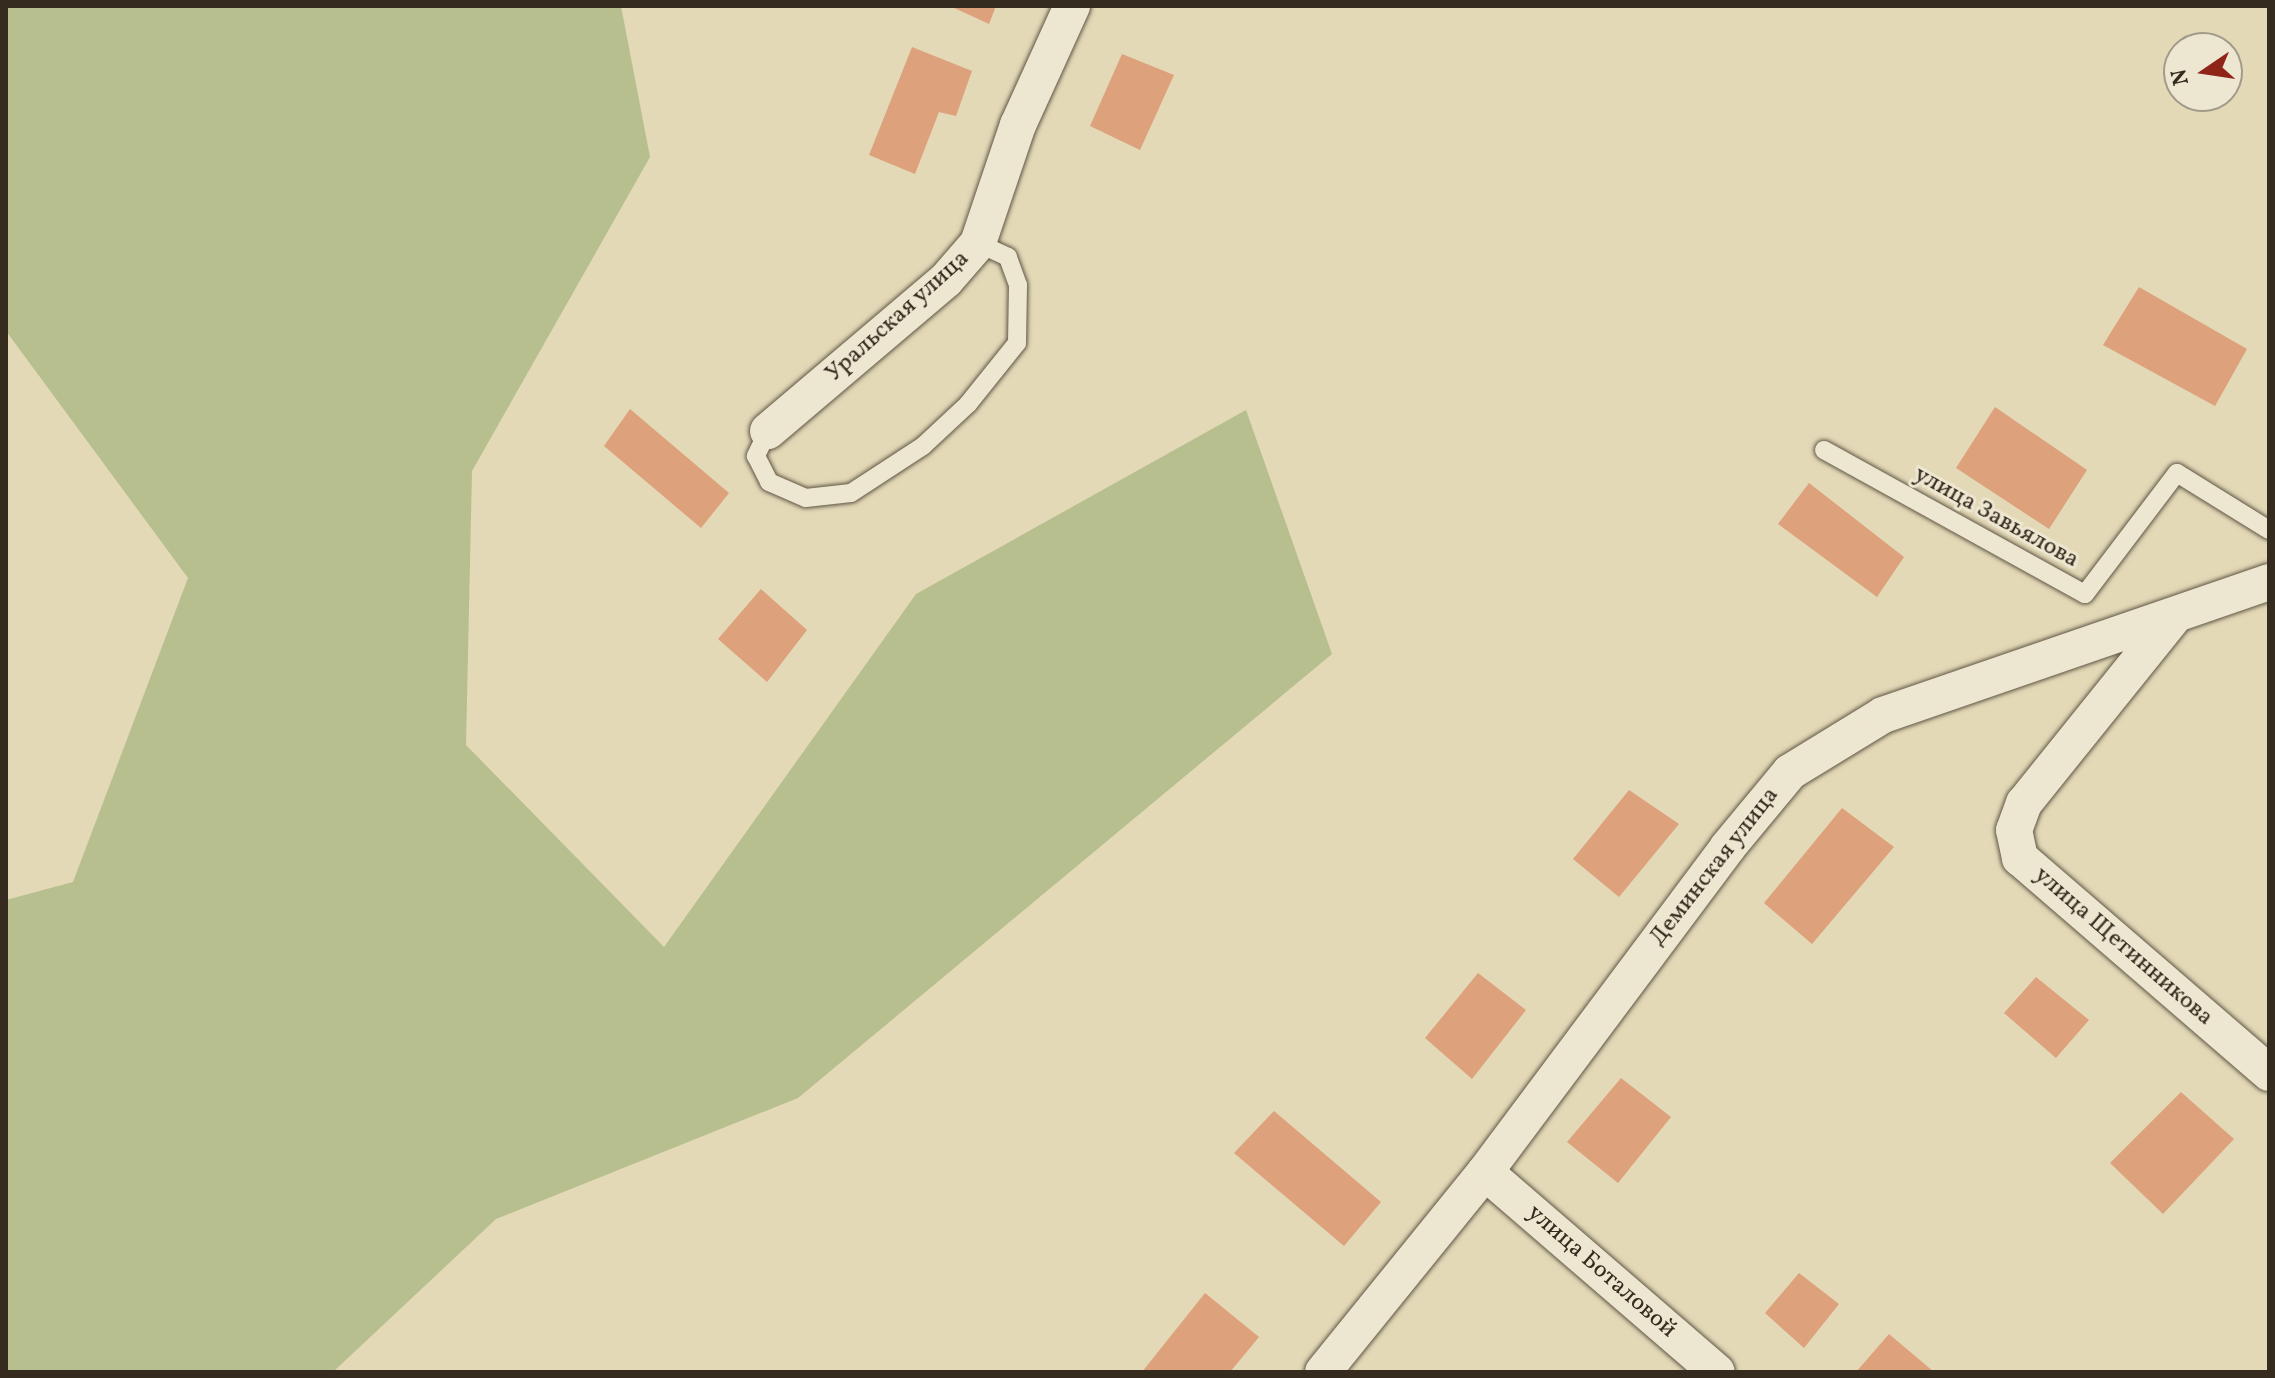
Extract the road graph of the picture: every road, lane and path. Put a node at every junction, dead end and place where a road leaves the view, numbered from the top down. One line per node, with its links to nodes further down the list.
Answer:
1 (1072, 6): 2 (street, Уральская улица)
2 (978, 243): 3 (street, Уральская улица); 3 (lane)
3 (768, 431)
4 (1824, 450): 5 (lane, улица Завьялова)
5 (2269, 530)
6 (2269, 582): 7 (street, Деминская улица)
7 (2173, 618): 8 (street, улица Щетинникова); 9 (street, Деминская улица)
8 (2269, 1073)
9 (1485, 1172): 10 (street, Деминская улица); 11 (street, улица Боталовой)
10 (1323, 1372)
11 (1717, 1372)

